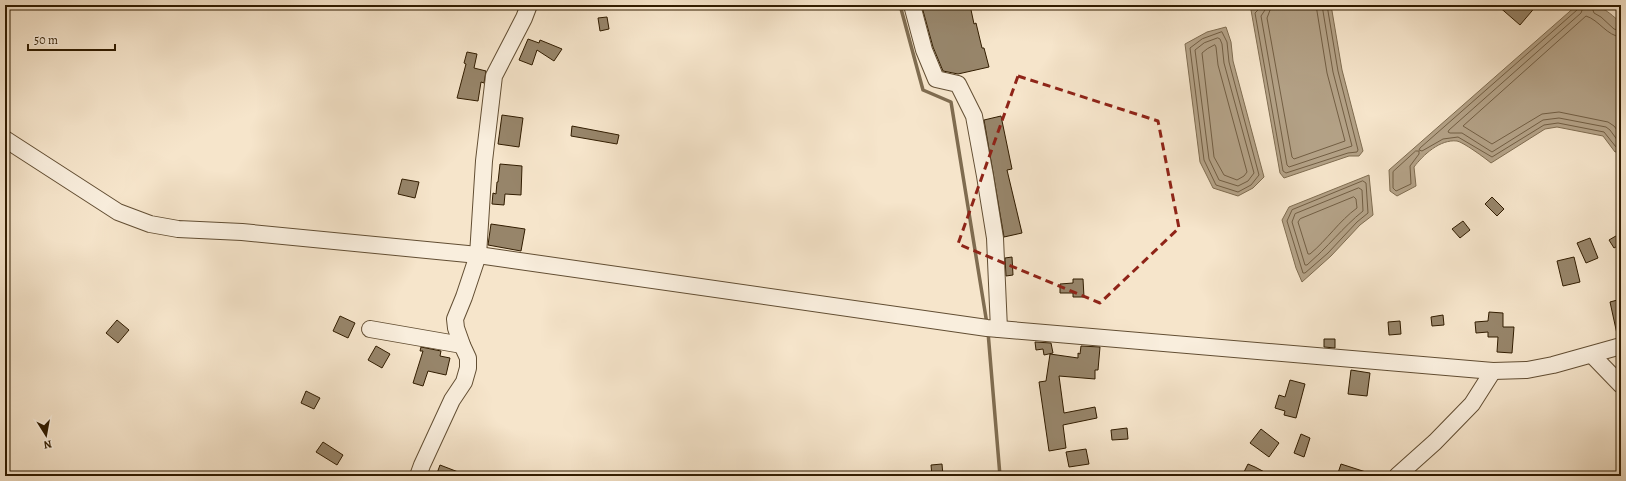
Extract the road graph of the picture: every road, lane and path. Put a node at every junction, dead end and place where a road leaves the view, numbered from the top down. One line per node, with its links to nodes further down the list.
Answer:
1 (529, 5): 4 (street)
2 (912, 5): 6 (street)
3 (5, 139): 4 (street)
4 (478, 255): 6 (street); 7 (street)
5 (370, 329): 7 (street)
6 (999, 329): 10 (street)
7 (462, 345): 12 (street)
8 (1621, 346): 9 (street)
9 (1592, 355): 10 (street); 11 (street)
10 (1492, 371): 13 (street)
11 (1621, 385)
12 (418, 476)
13 (1397, 476)

